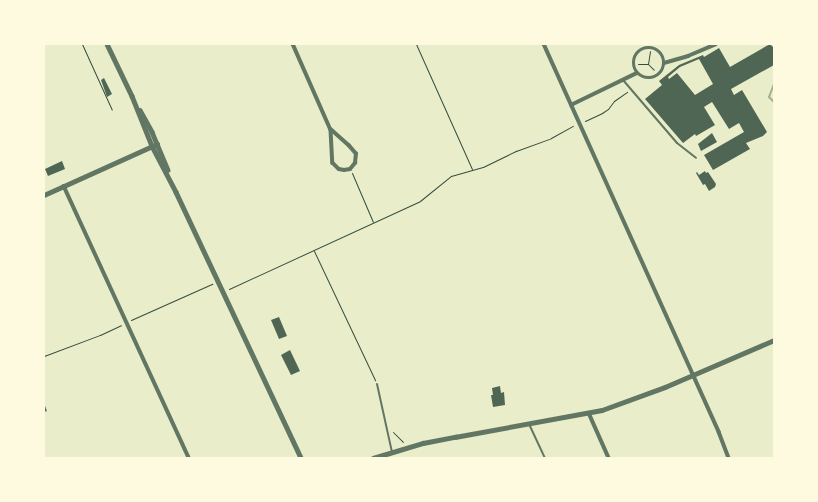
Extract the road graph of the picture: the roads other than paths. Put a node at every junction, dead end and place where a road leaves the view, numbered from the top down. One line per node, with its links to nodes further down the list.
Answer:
1 (107, 44): 10 (street)
2 (293, 44): 12 (street)
3 (544, 44): 11 (street)
4 (646, 44): 6 (street)
5 (716, 44): 7 (street)
6 (649, 50): 7 (street); 8 (street)
7 (664, 63): 8 (street)
8 (637, 73): 9 (street)
9 (623, 80): 11 (street); 15 (lane)
10 (132, 96): 13 (street); 14 (street)
11 (571, 105): 20 (street)
12 (331, 130): 12 (street)
13 (157, 144): 14 (street); 17 (street)
14 (152, 146): 16 (street); 17 (street)
15 (696, 158)
16 (64, 186): 18 (street); 27 (street)
17 (176, 192): 28 (street)
18 (44, 195)
19 (774, 340): 20 (street)
20 (693, 375): 24 (street); 33 (street)
21 (377, 384): 26 (lane)
22 (44, 406): 23 (lane)
23 (46, 411)
24 (589, 413): 25 (street); 32 (street)
25 (529, 424): 26 (street); 31 (lane)
26 (390, 452): 29 (street); 30 (lane)
27 (189, 458)
28 (300, 458)
29 (373, 458)
30 (391, 458)
31 (545, 458)
32 (609, 458)
33 (729, 458)

